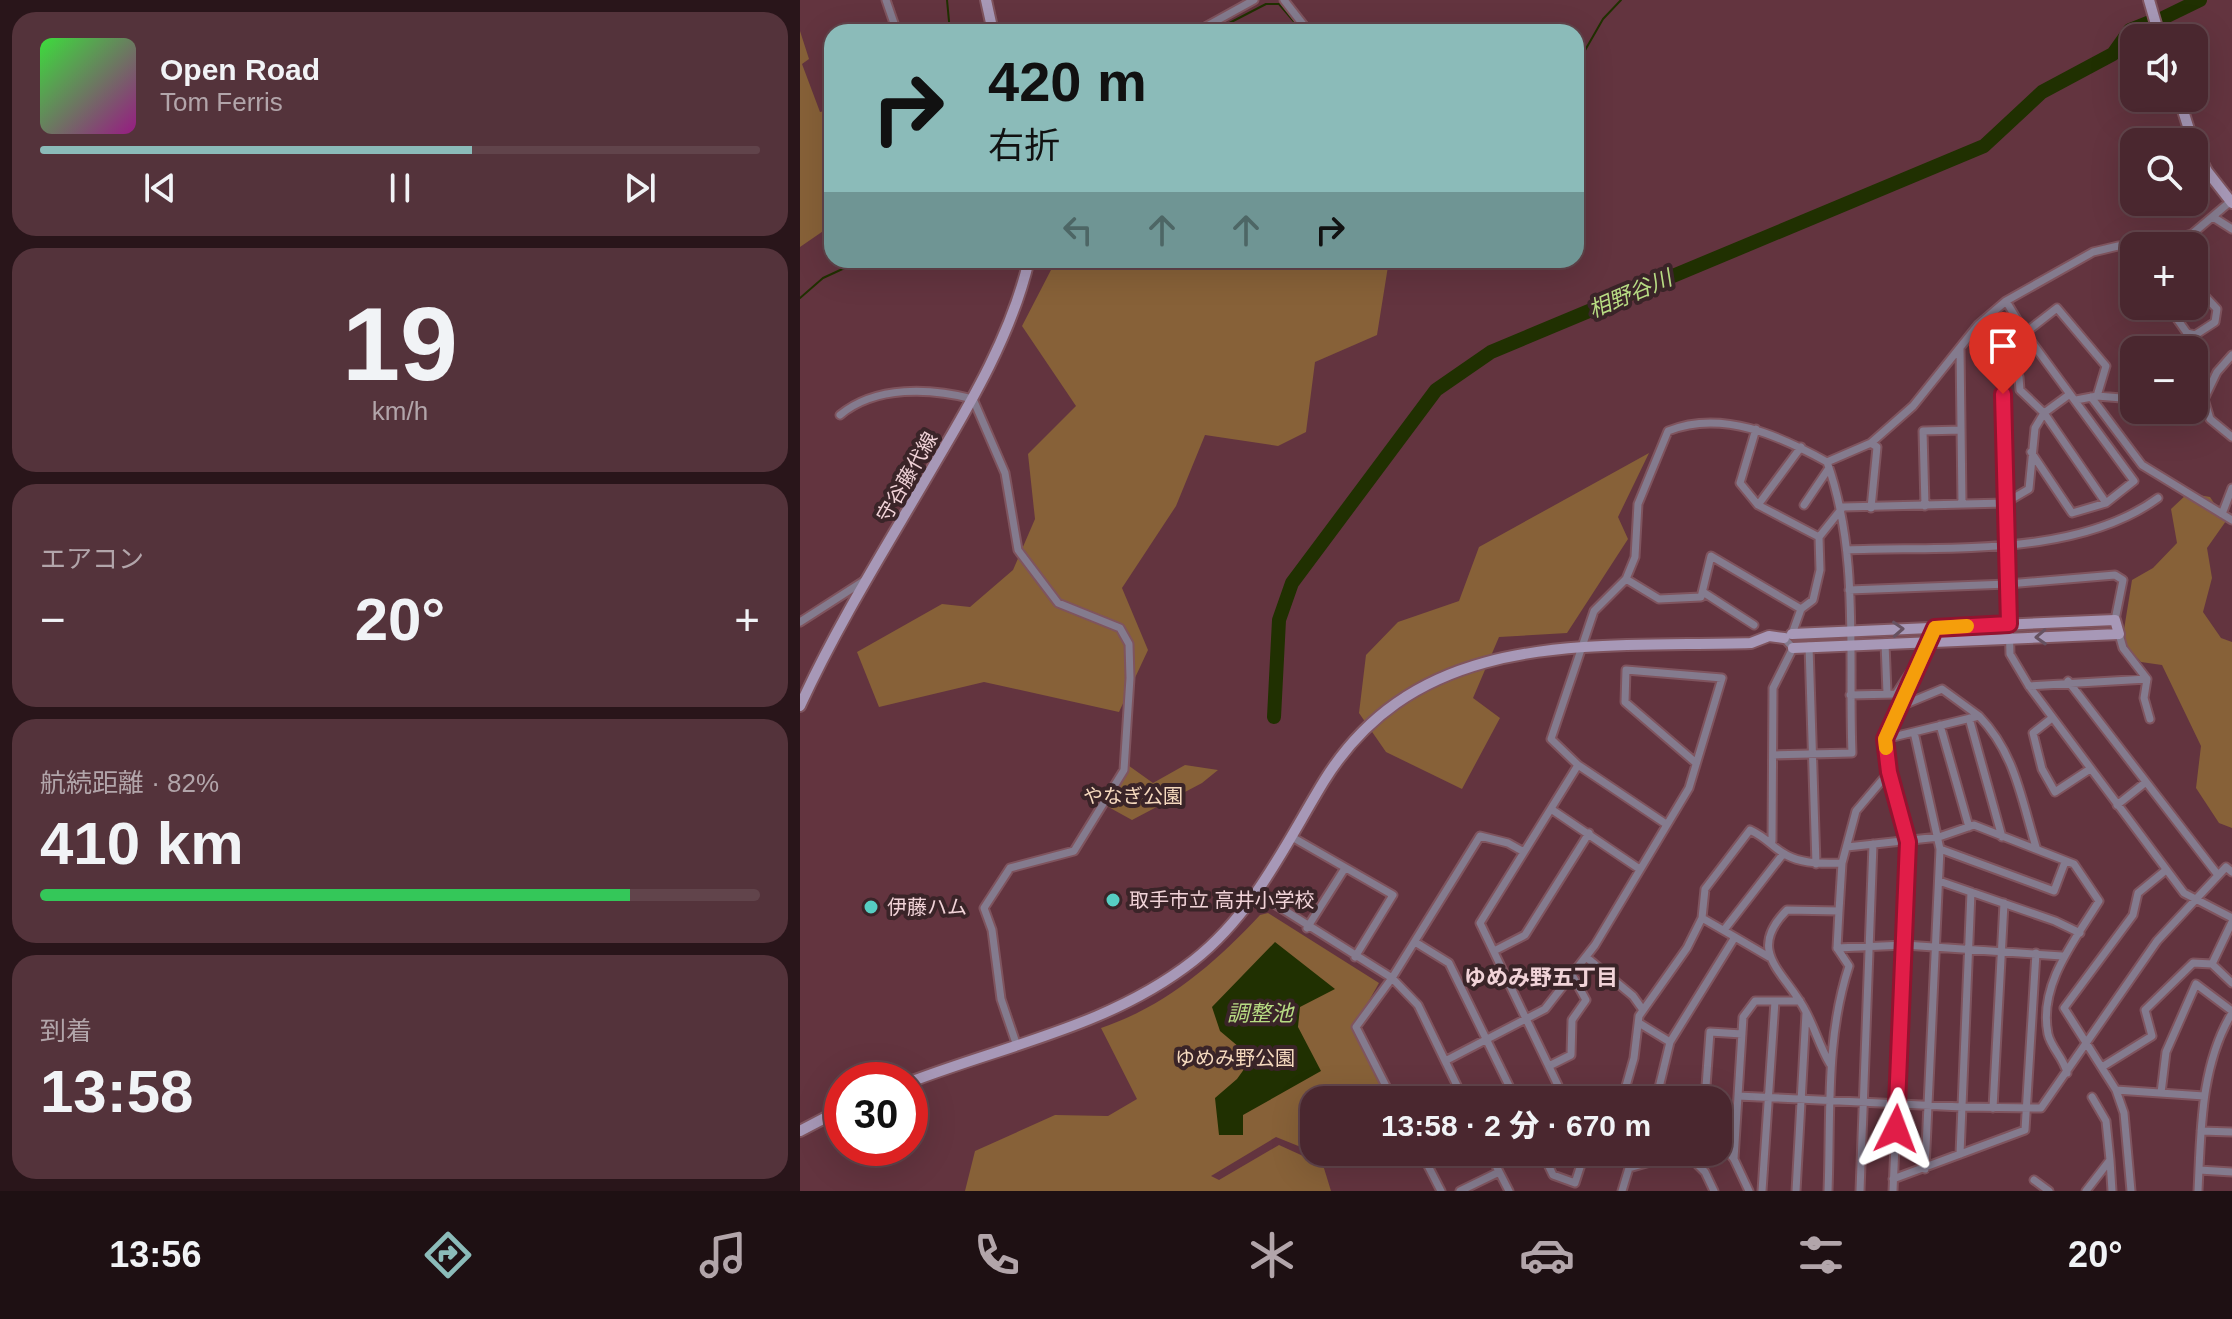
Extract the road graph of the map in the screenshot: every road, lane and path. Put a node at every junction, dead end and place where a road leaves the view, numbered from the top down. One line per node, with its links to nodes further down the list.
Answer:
1 (886, 0): 6 (street)
2 (986, 0): 7 (street)
3 (1254, 0): 8 (street)
4 (1284, 0): 9 (street)
5 (2149, 0): 10 (street)
6 (894, 24)
7 (991, 24)
8 (1210, 24)
9 (1303, 24)
10 (2156, 24)
11 (2208, 172): 12 (street)
12 (2231, 202): 13 (street)
13 (2213, 217): 14 (street); 15 (street)
14 (2232, 229)
15 (2194, 232)
16 (2120, 246): 19 (street)
17 (1026, 268): 30 (street, 守谷藤代線)
18 (2208, 299): 20 (street)
19 (2006, 301): 21 (street); 22 (street)
20 (2178, 320)
21 (1978, 325): 23 (street); 25 (street)
22 (2025, 333): 27 (street); 28 (street)
23 (1960, 348): 35 (street); 37 (street)
24 (2232, 355): 26 (street)
25 (2002, 367): 32 (street); 43 (street)
26 (2208, 391)
27 (2094, 396): 28 (street); 29 (street); 51 (street)
28 (2073, 397): 32 (street); 44 (street)
29 (2120, 398)
30 (973, 399): 33 (street); 56 (street, 守谷藤代線); 162 (street)
31 (2208, 412): 36 (street)
32 (2044, 413): 39 (street); 44 (street)
33 (840, 415)
34 (1756, 429): 38 (street); 46 (street); 57 (street)
35 (1961, 430): 45 (street); 48 (street)
36 (2232, 437)
37 (1871, 443): 40 (street); 50 (street)
38 (1801, 447): 40 (street); 46 (street)
39 (2031, 452): 43 (street); 44 (street)
40 (1828, 465): 47 (street); 49 (street)
41 (2232, 488): 51 (street)
42 (2158, 498): 54 (street)
43 (2005, 503): 45 (street); 54 (street)
44 (2106, 503)
45 (1962, 504): 48 (street)
46 (1758, 505): 53 (street)
47 (1804, 505)
48 (1925, 506): 50 (street)
49 (1843, 507): 50 (street); 53 (street); 55 (street)
50 (1871, 508)
51 (2222, 514): 52 (street)
52 (2232, 520)
53 (1819, 537): 61 (street)
54 (2007, 543): 55 (street); 58 (street)
55 (1847, 550): 59 (street)
56 (869, 578): 63 (street); 83 (street, 守谷藤代線)
57 (1626, 579): 60 (street); 76 (street)
58 (2008, 584): 59 (street); 62 (street); 64 (street)
59 (1849, 590): 67 (street)
60 (1703, 592): 61 (street); 65 (street)
61 (1801, 609): 69 (street)
62 (2115, 620): 64 (street); 68 (street)
63 (800, 622)
64 (2009, 624): 66 (street); 70 (street)
65 (1754, 625)
66 (1935, 628): 67 (street, one-way to 66); 71 (street)
67 (1851, 632): 69 (street); 73 (street)
68 (2119, 634): 70 (street, one-way to 70); 78 (street)
69 (1788, 636): 75 (street); 76 (street)
70 (2010, 638): 71 (street); 80 (street)
71 (1930, 641): 72 (street); 84 (street)
72 (1885, 643): 73 (street); 81 (street)
73 (1850, 645): 74 (street); 82 (street)
74 (1809, 646): 75 (street); 93 (street)
75 (1793, 648): 92 (street)
76 (1581, 649): 95 (street); 104 (street)
77 (1915, 665): 81 (street)
78 (2147, 679): 79 (street); 88 (street)
79 (2068, 681): 80 (street); 98 (street)
80 (2029, 686): 87 (street)
81 (1887, 693): 82 (street)
82 (1850, 695): 93 (street)
83 (800, 706)
84 (1900, 706): 85 (street); 91 (street)
85 (1979, 716): 86 (street); 111 (street)
86 (1969, 718): 89 (street); 106 (street)
87 (2052, 718): 96 (street); 96 (street)
88 (2150, 719)
89 (1940, 725): 90 (street); 102 (street)
90 (1914, 732): 91 (street); 105 (street)
91 (1885, 739): 97 (street)
92 (1773, 755): 93 (street); 107 (street)
93 (1813, 755): 117 (street)
94 (1696, 763): 94 (street); 101 (street)
95 (1578, 765): 100 (street); 101 (street)
96 (2090, 769): 99 (street)
97 (1889, 772): 108 (street); 110 (street)
98 (2146, 782): 99 (street); 122 (street)
99 (2117, 805): 120 (street)
100 (1551, 809): 103 (street); 113 (street)
101 (1666, 824): 119 (street)
102 (1969, 827): 105 (street); 106 (street)
103 (1589, 833): 119 (street); 141 (street)
104 (1292, 837): 118 (street); 125 (street)
105 (1939, 837): 108 (street); 112 (street)
106 (2002, 837): 111 (street)
107 (1772, 841): 114 (street); 129 (street)
108 (1908, 842): 109 (street); 136 (street)
109 (1873, 844): 110 (street); 139 (street)
110 (1847, 847): 116 (street)
111 (2036, 847): 115 (street)
112 (1940, 849): 115 (street); 123 (street)
113 (1524, 852): 135 (street); 141 (street)
114 (1783, 854): 117 (street); 132 (street)
115 (2065, 862): 133 (street)
116 (1842, 863): 117 (street); 128 (street)
117 (1816, 864)
118 (1345, 868): 131 (street); 145 (street)
119 (1638, 868): 146 (street)
120 (2166, 870): 126 (street); 163 (street)
121 (2232, 872): 122 (street)
122 (2218, 875): 126 (street)
123 (1939, 881): 124 (street); 137 (street)
124 (1971, 892): 127 (street); 140 (street)
125 (1257, 893): 131 (street); 162 (street)
126 (2195, 899): 130 (street); 163 (street)
127 (2004, 903): 133 (street); 142 (street)
128 (1839, 911): 138 (street); 147 (street)
129 (1702, 918): 132 (street); 154 (street)
130 (2232, 920): 148 (street)
131 (1307, 928): 145 (street)
132 (1724, 930): 134 (street)
133 (2080, 933): 144 (street)
134 (1735, 937): 147 (street); 161 (street)
135 (1415, 942): 150 (street); 160 (street)
136 (1905, 945): 137 (street); 139 (street); 186 (street)
137 (1936, 947): 140 (street); 187 (street)
138 (1837, 948): 139 (street); 165 (street)
139 (1870, 949): 185 (street)
140 (1969, 949): 142 (street); 188 (street)
141 (1494, 951): 157 (street)
142 (2002, 951): 143 (street); 189 (street)
143 (2036, 953): 144 (street); 190 (street)
144 (2062, 956): 168 (street)
145 (1355, 957): 150 (street)
146 (1586, 957): 149 (street); 154 (street)
147 (1769, 957): 153 (street)
148 (2212, 964): 151 (street); 167 (street)
149 (1572, 975): 157 (street); 166 (street)
150 (1392, 978): 164 (street); 170 (street)
151 (2232, 983)
152 (1775, 1001): 153 (street); 159 (street); 182 (street)
153 (1800, 1001): 155 (street)
154 (1643, 1010): 158 (street)
155 (1806, 1011): 165 (street); 183 (street)
156 (2232, 1012): 178 (street); 180 (street)
157 (1526, 1019): 160 (street); 166 (street)
158 (1639, 1023): 161 (street); 174 (street)
159 (1742, 1034): 176 (street); 179 (street)
160 (1486, 1039): 164 (street); 172 (street)
161 (1670, 1042): 175 (street)
162 (1017, 1046): 169 (street)
163 (2086, 1046): 167 (street); 168 (street)
164 (1445, 1061): 171 (street)
165 (1830, 1064): 184 (street)
166 (1549, 1066): 173 (street)
167 (2102, 1067): 177 (street)
168 (2067, 1074): 190 (street)
169 (928, 1076)
170 (1386, 1086)
171 (1457, 1086)
172 (1509, 1086)
173 (1558, 1086)
174 (1625, 1086)
175 (1659, 1086)
176 (1706, 1086)
177 (2116, 1090): 178 (street); 191 (street)
178 (2161, 1093): 180 (street)
179 (1738, 1096): 182 (street); 199 (street)
180 (2204, 1096): 195 (street)
181 (2092, 1097): 193 (street)
182 (1768, 1098): 183 (street); 220 (street)
183 (1801, 1100): 184 (street); 221 (street)
184 (1832, 1101): 185 (street); 222 (street)
185 (1862, 1102): 186 (street); 223 (street)
186 (1897, 1104): 187 (street); 212 (street)
187 (1929, 1106): 188 (street); 208 (street)
188 (1962, 1107): 189 (street); 197 (street)
189 (1993, 1108): 190 (street)
190 (2026, 1110): 197 (street)
191 (2124, 1117): 193 (street); 228 (street)
192 (824, 1118): 194 (street)
193 (2106, 1121): 200 (street)
194 (800, 1131)
195 (2201, 1131): 196 (street); 209 (street)
196 (2232, 1132)
197 (1960, 1154): 208 (street)
198 (1732, 1156): 199 (street)
199 (1734, 1159): 219 (street)
200 (2110, 1160): 226 (street); 227 (street)
201 (1428, 1166): 214 (street)
202 (1496, 1166): 210 (street)
203 (1549, 1166): 204 (street)
204 (1580, 1166)
205 (1636, 1166): 207 (street)
206 (1699, 1166): 218 (street)
207 (1629, 1168): 217 (street)
208 (1925, 1169): 212 (street)
209 (2199, 1170): 211 (street); 229 (street)
210 (1499, 1172): 215 (street); 216 (street)
211 (2232, 1172)
212 (1893, 1179): 224 (street)
213 (2034, 1180): 225 (street)
214 (1441, 1191)
215 (1460, 1191)
216 (1509, 1191)
217 (1622, 1191)
218 (1714, 1191)
219 (1749, 1191)
220 (1762, 1191)
221 (1796, 1191)
222 (1828, 1191)
223 (1860, 1191)
224 (1893, 1191)
225 (2049, 1191)
226 (2086, 1191)
227 (2112, 1191)
228 (2131, 1191)
229 (2198, 1191)

